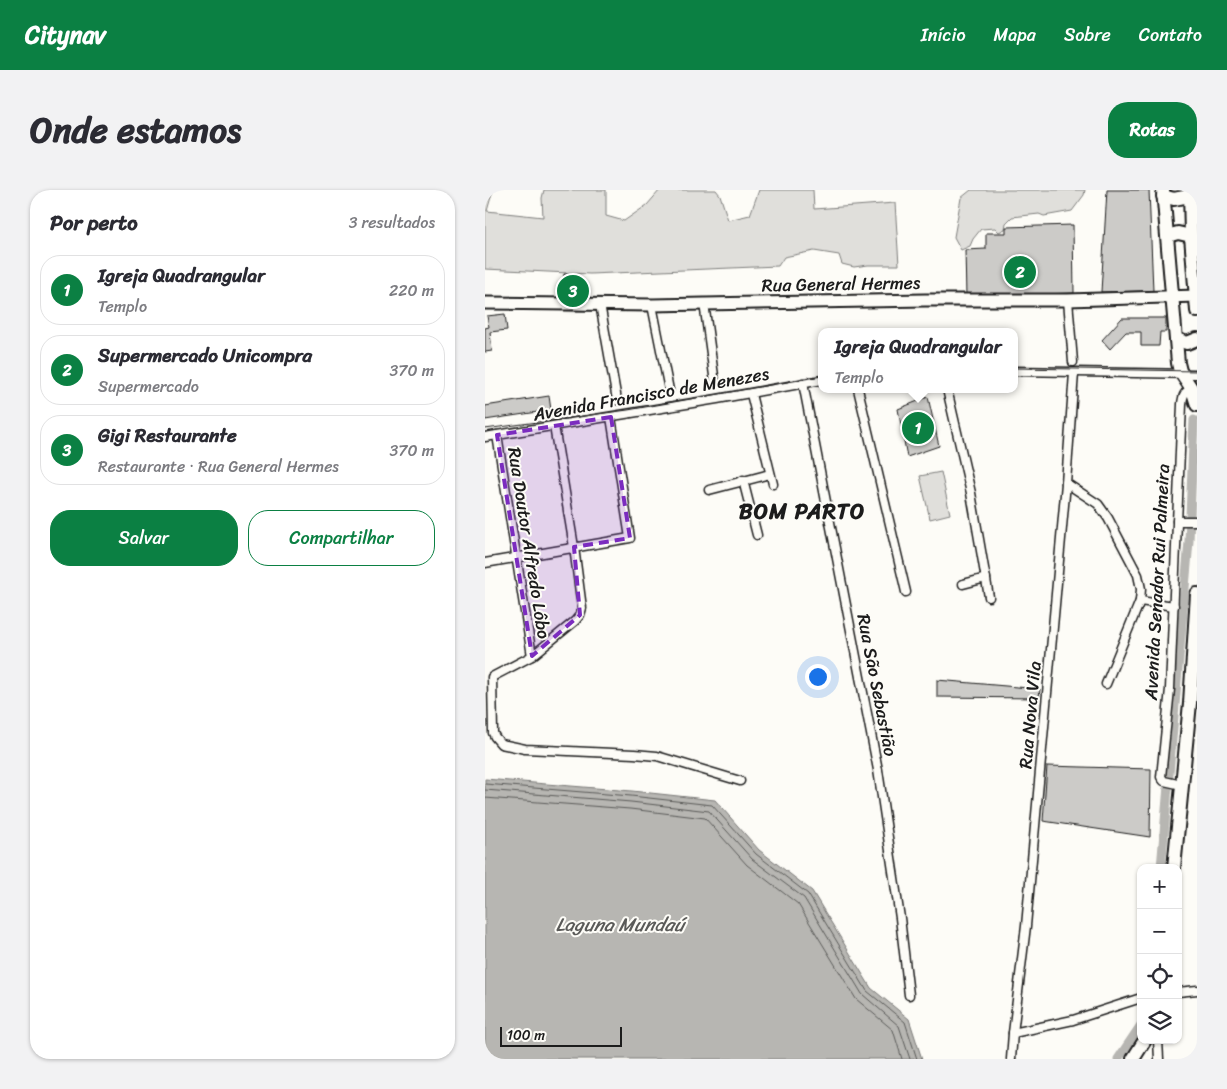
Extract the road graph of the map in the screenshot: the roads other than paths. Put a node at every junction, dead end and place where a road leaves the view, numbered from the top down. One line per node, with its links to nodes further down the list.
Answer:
1 (1163, 193): 2 (main road); 3 (main road)
2 (1189, 193): 4 (main road)
3 (1167, 236): 4 (main road); 5 (main road)
4 (1191, 236): 6 (main road)
5 (1171, 296): 6 (street, Rua General Hermes); 7 (street, Rua General Hermes); 13 (main road)
6 (1196, 296): 12 (main road)
7 (1068, 300): 10 (street, Rua General Hermes); 15 (street)
8 (485, 303): 9 (street, Rua General Hermes)
9 (600, 304): 11 (street, Rua General Hermes); 28 (street)
10 (704, 304): 11 (street, Rua General Hermes); 21 (street)
11 (652, 305): 24 (street)
12 (1197, 311)
13 (1176, 339): 14 (main road); 18 (main road)
14 (1197, 339)
15 (1073, 362)
16 (1018, 371): 17 (street)
17 (1074, 373): 18 (street); 36 (street, Rua Nova Vila)
18 (1181, 374): 19 (street); 23 (main road)
19 (1197, 374)
20 (818, 381): 22 (street, Avenida Francisco de Menezes)
21 (715, 383)
22 (803, 383): 27 (street, Avenida Francisco de Menezes); 63 (street, Rua São Sebastião)
23 (1192, 389): 29 (main road); 39 (street, Avenida Senador Rui Palmeira)
24 (669, 390)
25 (859, 393): 47 (street)
26 (948, 393): 45 (street)
27 (751, 394): 30 (street, Avenida Francisco de Menezes); 34 (street)
28 (617, 400)
29 (1197, 405)
30 (611, 417): 31 (street, Avenida Francisco de Menezes); 42 (street)
31 (554, 426): 32 (street, Avenida Francisco de Menezes); 42 (street)
32 (497, 436): 33 (street, Avenida Francisco de Menezes); 43 (street, Rua Doutor Alfredo Lôbo)
33 (485, 437)
34 (770, 474): 35 (street); 37 (street)
35 (743, 480): 38 (street); 41 (street)
36 (1066, 483): 50 (street); 65 (street, Rua Nova Vila)
37 (773, 484)
38 (709, 490)
39 (1181, 521): 40 (street); 51 (street, Avenida Senador Rui Palmeira)
40 (1196, 521)
41 (757, 535)
42 (574, 547): 43 (street); 52 (street)
43 (516, 557): 44 (street); 52 (street, Rua Doutor Alfredo Lôbo)
44 (485, 563)
45 (986, 578): 46 (street); 49 (street)
46 (963, 584)
47 (906, 592)
48 (1197, 594): 55 (main road)
49 (989, 597)
50 (1140, 601): 51 (street); 54 (street)
51 (1174, 606): 59 (street, Avenida Senador Rui Palmeira)
52 (532, 656): 53 (street)
53 (488, 678): 56 (street)
54 (1107, 684)
55 (1190, 703): 57 (street); 59 (main road)
56 (488, 714): 58 (street)
57 (1197, 717)
58 (740, 780)
59 (1178, 784): 60 (main road)
60 (1174, 864)
61 (1197, 990): 62 (street)
62 (1182, 992)
63 (909, 995)
64 (1138, 999): 65 (street)
65 (1013, 1033): 68 (street, Rua Nova Vila)
66 (1142, 1044): 69 (main road)
67 (1158, 1044): 70 (street)
68 (1011, 1059)
69 (1133, 1059)
70 (1159, 1059)

